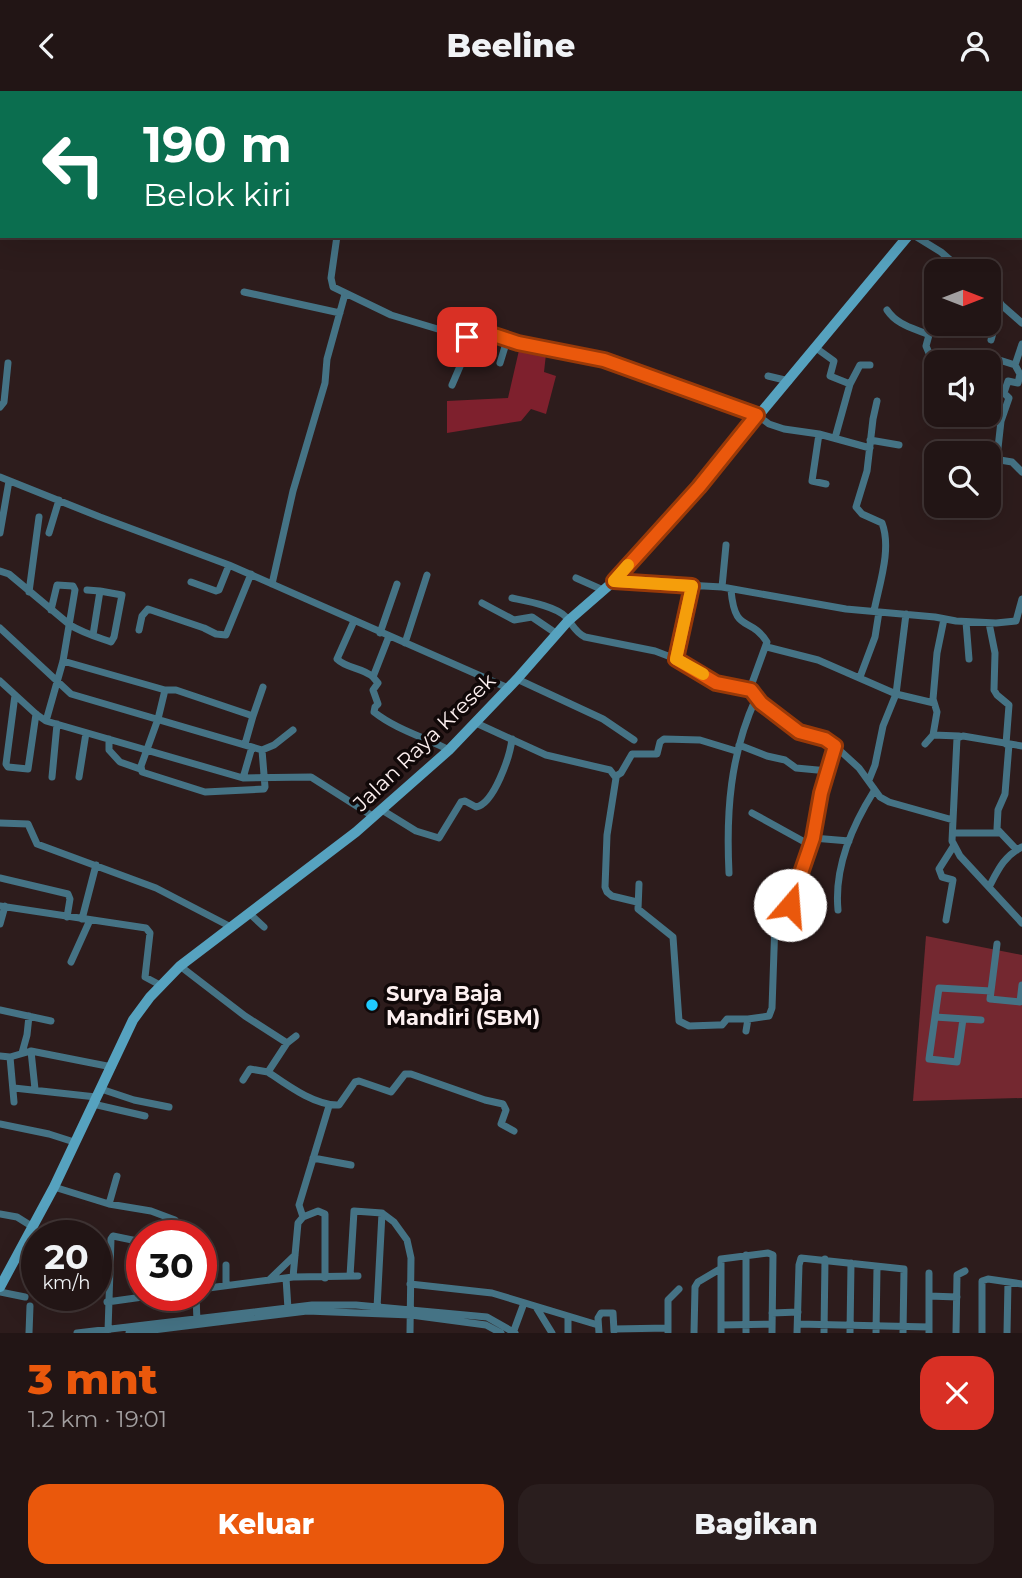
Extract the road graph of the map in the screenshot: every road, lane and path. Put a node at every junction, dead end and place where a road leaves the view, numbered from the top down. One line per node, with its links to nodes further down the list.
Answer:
1 (337, 238): 6 (street)
2 (906, 238): 17 (main road, Jalan Raya Kresek)
3 (918, 238): 4 (street)
4 (949, 259)
5 (244, 292): 9 (street)
6 (345, 294): 9 (street); 13 (street)
7 (1001, 304): 10 (street)
8 (887, 310): 18 (street)
9 (340, 313): 52 (street)
10 (1018, 313): 11 (street)
11 (1022, 323)
12 (993, 336): 15 (street)
13 (467, 337): 14 (street); 27 (street)
14 (507, 340): 21 (street); 30 (street)
15 (992, 340)
16 (1022, 344): 23 (street)
17 (816, 348): 25 (main road, Jalan Raya Kresek); 26 (street)
18 (928, 350)
19 (1001, 359): 23 (street)
20 (8, 363): 29 (street)
21 (500, 363)
22 (870, 365): 26 (street)
23 (1015, 365): 35 (street)
24 (768, 376): 25 (street)
25 (789, 381): 30 (main road, Jalan Raya Kresek)
26 (850, 384): 32 (street)
27 (452, 385)
28 (877, 401): 33 (street)
29 (0, 407)
30 (757, 415): 31 (street); 50 (main road, Jalan Raya Kresek)
31 (819, 433): 32 (street); 37 (street)
32 (835, 438): 33 (street)
33 (870, 444): 34 (street); 65 (street)
34 (899, 445)
35 (1022, 472)
36 (4, 481): 38 (street); 40 (street)
37 (826, 484)
38 (58, 500): 41 (street); 43 (street)
39 (39, 517): 48 (street)
40 (0, 533)
41 (48, 533)
42 (726, 545): 55 (street)
43 (229, 565): 46 (street); 51 (street)
44 (0, 571): 45 (street)
45 (9, 574): 48 (street); 60 (street)
46 (251, 574): 52 (street); 74 (street)
47 (427, 575): 78 (street)
48 (30, 578): 60 (street)
49 (576, 578): 57 (street)
50 (614, 581): 54 (street); 57 (main road, Jalan Raya Kresek)
51 (191, 582)
52 (272, 584): 68 (street)
53 (397, 584): 76 (street)
54 (692, 586): 55 (street); 80 (street)
55 (722, 587): 58 (street)
56 (87, 590): 59 (street)
57 (603, 590): 69 (main road, Jalan Raya Kresek)
58 (731, 590): 65 (street); 79 (street)
59 (100, 591): 77 (street); 77 (street)
60 (29, 592): 64 (street)
61 (512, 598): 69 (street)
62 (1022, 599): 71 (street)
63 (482, 603): 75 (street)
64 (51, 610): 72 (street); 72 (street)
65 (876, 612): 66 (street); 84 (street)
66 (906, 614): 67 (street); 94 (street)
67 (944, 619): 70 (street); 97 (street)
68 (354, 621): 76 (street); 83 (street)
69 (568, 621): 75 (main road, Jalan Raya Kresek); 80 (street)
70 (966, 622): 71 (street); 81 (street)
71 (989, 623): 112 (street)
72 (71, 625): 77 (street); 82 (street)
73 (0, 628): 85 (street)
74 (139, 631)
75 (557, 633): 86 (main road, Jalan Raya Kresek)
76 (384, 634): 78 (street); 83 (street)
77 (93, 635)
78 (405, 643): 89 (street)
79 (767, 647): 84 (street); 91 (street)
80 (676, 659): 91 (street)
81 (969, 659)
82 (63, 661): 85 (street); 90 (street)
83 (373, 677): 119 (street)
84 (860, 677): 94 (street)
85 (57, 679): 92 (street); 93 (street)
86 (517, 679): 89 (main road, Jalan Raya Kresek); 110 (street)
87 (0, 681): 95 (street)
88 (263, 687): 99 (street)
89 (508, 688): 102 (main road, Jalan Raya Kresek)
90 (164, 690): 99 (street); 100 (street)
91 (751, 690): 96 (street)
92 (54, 691): 93 (street); 101 (street)
93 (71, 694): 100 (street)
94 (896, 694): 97 (street); 127 (street)
95 (15, 695): 98 (street); 98 (street)
96 (757, 698): 114 (street); 116 (street)
97 (934, 703): 106 (street)
98 (36, 714): 101 (street)
99 (253, 716): 113 (street)
100 (158, 719): 113 (street); 117 (street)
101 (46, 721): 103 (street)
102 (476, 723): 109 (street); 119 (main road, Jalan Raya Kresek)
103 (57, 724): 105 (street); 122 (street)
104 (293, 730): 118 (street)
105 (86, 733): 108 (street); 124 (street)
106 (933, 735): 107 (street); 111 (street)
107 (959, 736): 112 (street); 131 (street)
108 (109, 739): 117 (street); 120 (street)
109 (512, 740): 123 (street); 130 (street)
110 (634, 740)
111 (925, 744)
112 (1007, 744): 115 (street); 134 (street)
113 (249, 745): 118 (street); 125 (street)
114 (835, 746): 121 (street); 127 (street)
115 (1022, 746)
116 (738, 748): 121 (street); 123 (street); 140 (street)
117 (146, 750): 120 (street); 125 (street)
118 (262, 750): 126 (street)
119 (449, 750): 130 (main road, Jalan Raya Kresek)
120 (140, 769): 126 (street)
121 (828, 771): 136 (street)
122 (52, 776)
123 (616, 776): 144 (street)
124 (79, 777)
125 (243, 778): 126 (street)
126 (265, 779): 130 (street)
127 (869, 781): 128 (street)
128 (874, 791): 131 (street); 135 (street)
129 (752, 813): 136 (street)
130 (378, 814): 147 (main road, Jalan Raya Kresek)
131 (953, 820): 133 (street)
132 (0, 823): 139 (street)
133 (953, 833): 134 (street); 137 (street)
134 (998, 833): 138 (street)
135 (849, 841): 136 (street); 146 (street)
136 (812, 842): 165 (street)
137 (953, 847): 143 (street); 150 (street)
138 (1019, 848): 143 (street)
139 (96, 865): 149 (street); 153 (street)
140 (729, 873)
141 (0, 878): 148 (street)
142 (639, 884): 144 (street)
143 (989, 887): 151 (street)
144 (637, 902): 165 (street)
145 (2, 906): 148 (street); 152 (street)
146 (838, 910)
147 (248, 913): 153 (main road, Jalan Raya Kresek); 154 (street)
148 (68, 917): 149 (street)
149 (86, 919): 156 (street); 158 (street)
150 (946, 920)
151 (1022, 923)
152 (0, 924)
153 (231, 927): 157 (main road, Jalan Raya Kresek)
154 (264, 927)
155 (998, 944): 160 (street)
156 (71, 962)
157 (180, 966): 158 (main road, Jalan Raya Kresek); 171 (street)
158 (160, 985): 176 (main road, Jalan Raya Kresek)
159 (1022, 985): 160 (street)
160 (991, 991): 163 (street)
161 (0, 1011): 162 (street); 164 (street)
162 (29, 1016): 168 (street); 173 (street)
163 (935, 1017): 166 (street); 166 (street)
164 (0, 1018)
165 (748, 1019): 169 (street)
166 (963, 1019): 167 (street)
167 (981, 1020)
168 (51, 1021)
169 (746, 1031)
170 (296, 1036): 171 (street)
171 (287, 1044): 177 (street)
172 (31, 1051): 173 (street); 176 (street); 180 (street)
173 (22, 1053): 175 (street)
174 (0, 1056): 175 (street)
175 (10, 1057): 179 (street)
176 (112, 1067): 181 (main road, Jalan Raya Kresek)
177 (268, 1072): 178 (street); 183 (street)
178 (243, 1080)
179 (14, 1088): 180 (street); 182 (street)
180 (35, 1089): 181 (street)
181 (97, 1097): 184 (street); 185 (street); 188 (main road, Jalan Raya Kresek)
182 (14, 1103)
183 (329, 1105): 187 (street); 189 (street)
184 (169, 1107)
185 (145, 1116)
186 (0, 1125): 188 (street)
187 (514, 1131)
188 (74, 1142): 192 (main road, Jalan Raya Kresek)
189 (313, 1158): 190 (street); 196 (street)
190 (351, 1165)
191 (117, 1176): 193 (street)
192 (54, 1187): 193 (street); 198 (main road, Jalan Raya Kresek)
193 (109, 1204): 199 (street)
194 (382, 1213): 211 (street); 214 (street); 226 (street)
195 (0, 1214): 197 (street)
196 (303, 1217): 201 (street); 211 (street)
197 (21, 1220)
198 (37, 1220)
199 (175, 1220)
200 (21, 1249): 218 (main road, Jalan Raya Kresek)
201 (295, 1254): 210 (street); 212 (street)
202 (746, 1255): 207 (street); 232 (street); 237 (street)
203 (825, 1259): 204 (street); 233 (street); 242 (street)
204 (851, 1263): 206 (street); 243 (street)
205 (226, 1265): 216 (street)
206 (877, 1267): 244 (street); 245 (street)
207 (720, 1269): 241 (street); 259 (street)
208 (965, 1271): 222 (street)
209 (929, 1273): 221 (street)
210 (289, 1278): 211 (street); 212 (street); 230 (street)
211 (325, 1278)
212 (269, 1280): 216 (street)
213 (1008, 1282): 215 (street); 264 (street); 265 (street)
214 (410, 1284): 223 (street); 231 (street)
215 (1022, 1284)
216 (226, 1285): 217 (street)
217 (217, 1286)
218 (0, 1289): 220 (street)
219 (679, 1289): 250 (street)
220 (21, 1296)
221 (929, 1296): 222 (street); 246 (street)
222 (957, 1297): 263 (street)
223 (524, 1303): 224 (street); 256 (street)
224 (536, 1307): 234 (street); 257 (street)
225 (314, 1308): 226 (street); 230 (street); 231 (street)
226 (377, 1308): 231 (street)
227 (30, 1311): 251 (street)
228 (107, 1311): 247 (street)
229 (197, 1311): 236 (street)
230 (288, 1311): 235 (street)
231 (410, 1313): 254 (street); 255 (street); 256 (street)
232 (772, 1313): 233 (street); 238 (street)
233 (798, 1313): 239 (street)
234 (568, 1317): 240 (street); 258 (street)
235 (215, 1319): 236 (street); 253 (street)
236 (197, 1322): 248 (street)
237 (746, 1323): 238 (street); 241 (street); 260 (street)
238 (772, 1324): 261 (street)
239 (798, 1324): 242 (street); 262 (street)
240 (598, 1329): 249 (street)
241 (721, 1329)
242 (824, 1329): 243 (street)
243 (850, 1329): 244 (street)
244 (876, 1330): 245 (street)
245 (903, 1330): 246 (street)
246 (929, 1330)
247 (108, 1331): 248 (street); 252 (street)
248 (128, 1331)
249 (614, 1331): 250 (street)
250 (668, 1331)
251 (29, 1333)
252 (77, 1333)
253 (216, 1333)
254 (410, 1333)
255 (501, 1333)
256 (514, 1333)
257 (552, 1333)
258 (568, 1333)
259 (694, 1333)
260 (746, 1333)
261 (772, 1333)
262 (797, 1333)
263 (956, 1333)
264 (982, 1333)
265 (1007, 1333)

